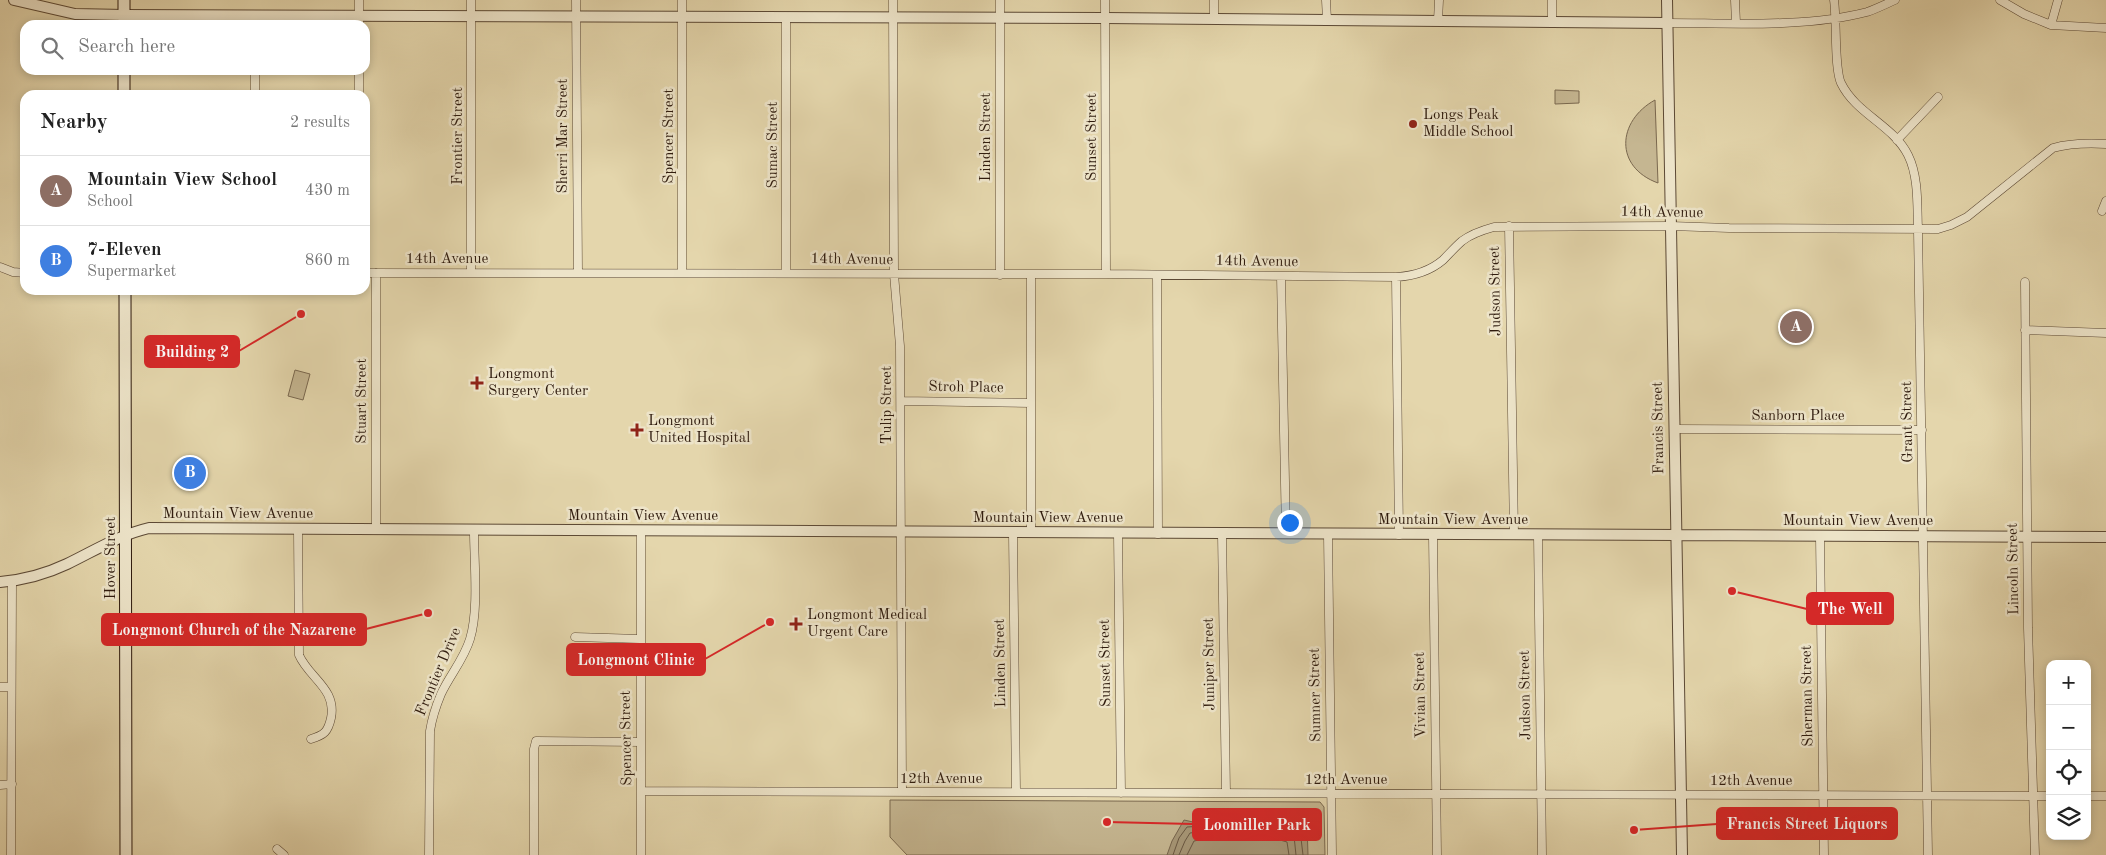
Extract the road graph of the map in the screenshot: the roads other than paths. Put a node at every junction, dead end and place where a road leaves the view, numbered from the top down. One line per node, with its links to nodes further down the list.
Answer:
1 (16, 0): 29 (street)
2 (124, 0): 29 (main road)
3 (359, 0): 31 (street)
4 (471, 0): 20 (street, Frontier Street)
5 (576, 0): 21 (street, Sherri Mar Street)
6 (682, 0): 22 (street, Spencer Street)
7 (893, 0): 24 (street, Tulip Street)
8 (1000, 0): 25 (street, Linden Street)
9 (1105, 0): 26 (street, Sunset Street)
10 (1214, 0): 28 (street)
11 (1326, 0): 32 (street)
12 (1439, 0): 33 (street)
13 (1552, 0): 34 (street)
14 (1667, 0): 35 (street, Francis Street)
15 (1735, 0): 36 (street)
16 (1834, 0): 27 (street, Grant Street)
17 (1895, 0): 27 (street)
18 (2000, 0): 37 (street)
19 (2058, 0): 37 (street)
20 (471, 16): 21 (street); 31 (street); 59 (street, Frontier Street)
21 (577, 17): 22 (street); 55 (street, Sherri Mar Street)
22 (682, 17): 23 (street); 56 (street, Spencer Street)
23 (786, 17): 24 (street); 60 (street, Sumac Street)
24 (893, 18): 25 (street); 61 (street, Tulip Street)
25 (1000, 18): 26 (street); 64 (street, Linden Street)
26 (1105, 18): 28 (street); 63 (street, Sunset Street)
27 (1837, 18): 36 (street); 46 (street, Grant Street)
28 (1214, 19): 32 (street)
29 (124, 20): 30 (street)
30 (254, 20): 31 (street)
31 (359, 20)
32 (1327, 20): 33 (street)
33 (1438, 21): 34 (street)
34 (1552, 22): 35 (street)
35 (1667, 23): 36 (street); 51 (street, Francis Street)
36 (1736, 23)
37 (2051, 25): 38 (street)
38 (2106, 28)
39 (124, 75): 42 (main road)
40 (255, 75): 43 (street)
41 (359, 75): 44 (street)
42 (124, 90)
43 (255, 90)
44 (359, 90)
45 (1938, 97): 46 (street)
46 (1897, 140): 52 (street, Grant Street)
47 (2106, 144): 52 (street, 14th Avenue)
48 (2106, 201): 49 (street)
49 (2102, 211)
50 (1509, 226): 51 (street, 14th Avenue); 67 (street, 14th Avenue); 91 (street, Judson Street)
51 (1671, 226): 52 (street, 14th Avenue); 74 (street, Francis Street)
52 (1918, 230): 75 (street, Grant Street)
53 (0, 267): 57 (street)
54 (376, 272): 58 (street, 14th Avenue); 59 (street, 14th Avenue); 77 (street, Stuart Street)
55 (578, 272): 56 (street, 14th Avenue); 59 (street, 14th Avenue)
56 (682, 272): 60 (street, 14th Avenue)
57 (20, 273)
58 (370, 273)
59 (471, 273)
60 (786, 273): 61 (street, 14th Avenue)
61 (894, 274): 64 (street, 14th Avenue); 72 (street, Tulip Street)
62 (1031, 274): 63 (street, 14th Avenue); 64 (street, 14th Avenue); 73 (street)
63 (1106, 274): 65 (street, 14th Avenue)
64 (1000, 275)
65 (1157, 275): 66 (street, 14th Avenue); 84 (street)
66 (1281, 276): 67 (street, 14th Avenue); 86 (street)
67 (1396, 278): 89 (street)
68 (2024, 282): 70 (street, Lincoln Street)
69 (125, 295): 88 (main road, Hover Street)
70 (2025, 330): 71 (street); 96 (street, Lincoln Street)
71 (2106, 333)
72 (901, 402): 73 (street, Stroh Place); 80 (street, Tulip Street)
73 (1031, 403): 82 (street)
74 (1674, 428): 75 (street, Sanborn Place); 93 (street, Francis Street)
75 (1922, 430): 95 (street, Grant Street)
76 (298, 530): 77 (street, Mountain View Avenue); 88 (street, Mountain View Avenue); 104 (street)
77 (376, 530): 78 (street, Mountain View Avenue)
78 (474, 531): 79 (street, Mountain View Avenue); 127 (street, Frontier Drive)
79 (641, 532): 80 (street, Mountain View Avenue); 101 (street, Spencer Street)
80 (900, 533): 81 (street, Mountain View Avenue); 109 (street, Tulip Street)
81 (1013, 533): 82 (street, Mountain View Avenue); 110 (street, Linden Street)
82 (1030, 533): 83 (street, Mountain View Avenue)
83 (1118, 533): 84 (street, Mountain View Avenue); 111 (street, Sunset Street)
84 (1158, 534): 85 (street, Mountain View Avenue)
85 (1222, 534): 86 (street, Mountain View Avenue); 112 (street, Juniper Street)
86 (1286, 534): 87 (street, Mountain View Avenue)
87 (1328, 534): 89 (street, Mountain View Avenue); 113 (street, Sumner Street)
88 (126, 535): 98 (street, Mountain View Avenue); 125 (main road, Hover Street)
89 (1399, 535): 90 (street, Mountain View Avenue)
90 (1433, 535): 91 (street, Mountain View Avenue); 114 (street, Vivian Street)
91 (1514, 535): 92 (street, Mountain View Avenue)
92 (1538, 535): 93 (street, Mountain View Avenue); 115 (street, Judson Street)
93 (1676, 536): 94 (street, Mountain View Avenue); 116 (street, Francis Street)
94 (1820, 536): 95 (street, Mountain View Avenue); 117 (street, Sherman Street)
95 (1924, 536): 96 (street, Mountain View Avenue); 118 (street, Grant Street)
96 (2028, 536): 97 (street, Mountain View Avenue); 119 (street, Lincoln Street)
97 (2106, 537)
98 (12, 581): 99 (street, Mountain View Avenue); 103 (street)
99 (0, 582)
100 (575, 637): 101 (street)
101 (640, 639): 105 (street, Spencer Street)
102 (0, 687): 103 (street)
103 (11, 687): 106 (street)
104 (311, 739)
105 (640, 742): 108 (street, Spencer Street); 128 (street)
106 (12, 784): 107 (street); 124 (street)
107 (0, 785)
108 (641, 791): 109 (street, 12th Avenue); 129 (street, Spencer Street)
109 (902, 792): 110 (street, 12th Avenue)
110 (1016, 792): 111 (street, 12th Avenue)
111 (1121, 793): 112 (street, 12th Avenue)
112 (1226, 793): 113 (street, 12th Avenue)
113 (1331, 794): 114 (street, 12th Avenue); 130 (street, Sumner Street)
114 (1436, 794): 115 (street, 12th Avenue); 131 (street, Vivian Street)
115 (1541, 794): 116 (street, 12th Avenue); 132 (street, Judson Street)
116 (1681, 794): 117 (street, 12th Avenue); 133 (street, Francis Street)
117 (1822, 795): 118 (street, 12th Avenue); 134 (street, Sherman Street)
118 (1927, 795): 119 (street, 12th Avenue); 135 (street, Grant Street)
119 (2032, 796): 120 (street, 12th Avenue); 136 (street, Lincoln Street)
120 (2046, 796)
121 (2091, 796): 122 (street)
122 (2106, 796)
123 (277, 849): 126 (street)
124 (11, 855)
125 (126, 855)
126 (284, 855)
127 (429, 855)
128 (534, 855)
129 (641, 855)
130 (1332, 855)
131 (1436, 855)
132 (1542, 855)
133 (1682, 855)
134 (1824, 855)
135 (1928, 855)
136 (2035, 855)

